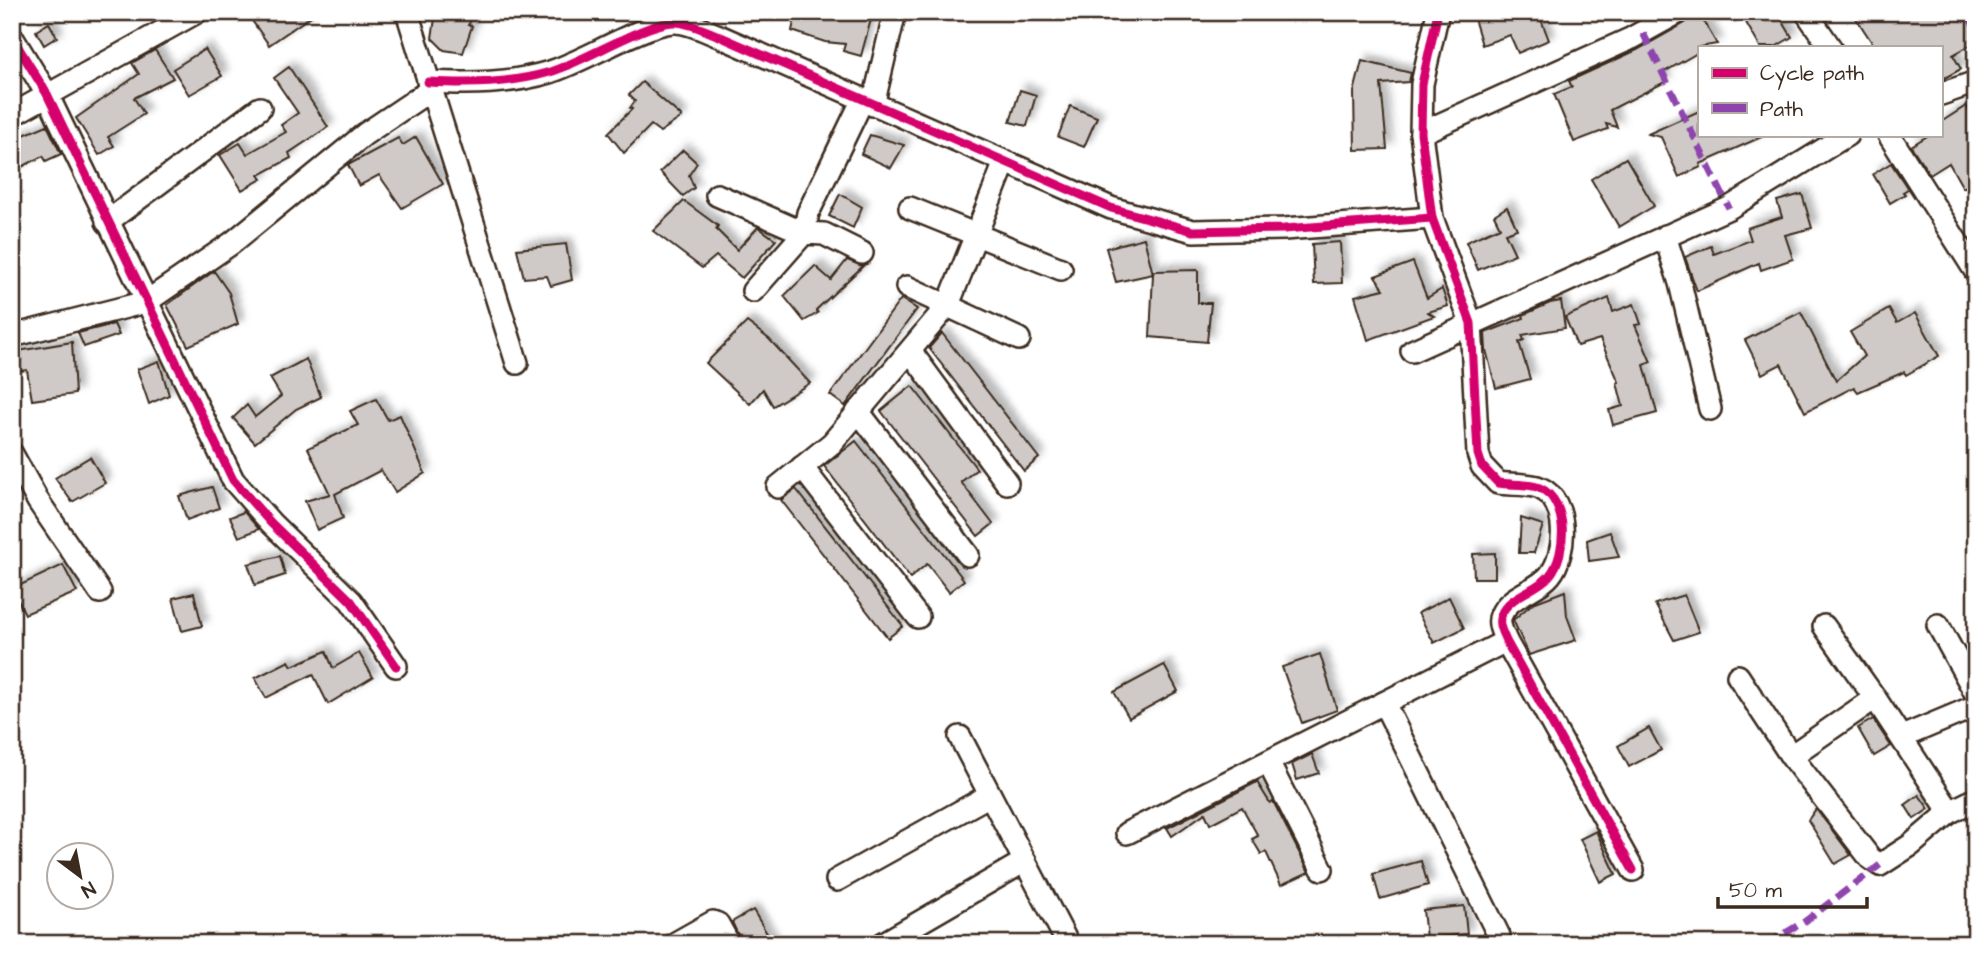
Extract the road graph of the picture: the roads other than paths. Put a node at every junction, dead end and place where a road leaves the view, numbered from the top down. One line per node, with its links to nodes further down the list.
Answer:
1 (197, 12): 11 (street)
2 (407, 12): 10 (street)
3 (895, 12): 13 (street)
4 (1438, 12): 16 (street)
5 (1679, 12): 16 (street)
6 (1806, 12): 8 (street)
7 (12, 37): 11 (street)
8 (1829, 46)
9 (1976, 82): 12 (street)
10 (429, 87): 13 (street); 32 (street); 39 (street)
11 (47, 94): 15 (street); 23 (street)
12 (1942, 94)
13 (868, 102): 19 (street); 24 (street)
14 (260, 108): 23 (street)
15 (12, 115)
16 (1421, 133): 22 (street)
17 (1845, 136): 26 (street)
18 (1890, 136): 29 (street)
19 (1005, 162): 22 (street); 25 (street)
20 (717, 195): 24 (street)
21 (910, 208): 25 (street)
22 (1432, 218): 34 (street)
23 (107, 222): 32 (street)
24 (804, 233): 27 (street); 31 (street)
25 (978, 235): 28 (street); 33 (street)
26 (1665, 236): 34 (street); 40 (street)
27 (862, 253)
28 (1061, 269)
29 (1976, 272)
30 (907, 287): 33 (street)
31 (753, 291)
32 (146, 302): 35 (street); 52 (street)
33 (948, 305): 36 (street); 38 (street)
34 (1471, 323): 37 (street); 51 (street)
35 (12, 335)
36 (1019, 339)
37 (1412, 351)
38 (911, 352): 41 (street); 44 (street)
39 (517, 363)
40 (1710, 409)
41 (858, 411): 43 (street); 46 (street)
42 (12, 454): 47 (street)
43 (802, 467): 45 (street); 48 (street)
44 (1007, 483)
45 (778, 487)
46 (968, 555)
47 (100, 592)
48 (918, 617)
49 (1938, 625): 54 (street)
50 (1825, 626): 55 (street)
51 (1506, 641): 56 (street); 68 (street)
52 (396, 666)
53 (1738, 676): 60 (street)
54 (1976, 694)
55 (1875, 698): 59 (street); 60 (street)
56 (1384, 703): 61 (street); 70 (street)
57 (1976, 706): 59 (street)
58 (960, 737): 62 (street)
59 (1902, 737): 64 (street)
60 (1791, 757): 64 (street)
61 (1269, 764): 65 (street); 67 (street)
62 (990, 795): 66 (street); 69 (street)
63 (1976, 799): 64 (street)
64 (1950, 812)
65 (1127, 834)
66 (1025, 861): 73 (street); 74 (street)
67 (1322, 869)
68 (1633, 870)
69 (836, 880)
70 (1500, 936)
71 (674, 944): 72 (street)
72 (729, 944)
73 (882, 944)
74 (1068, 944)

